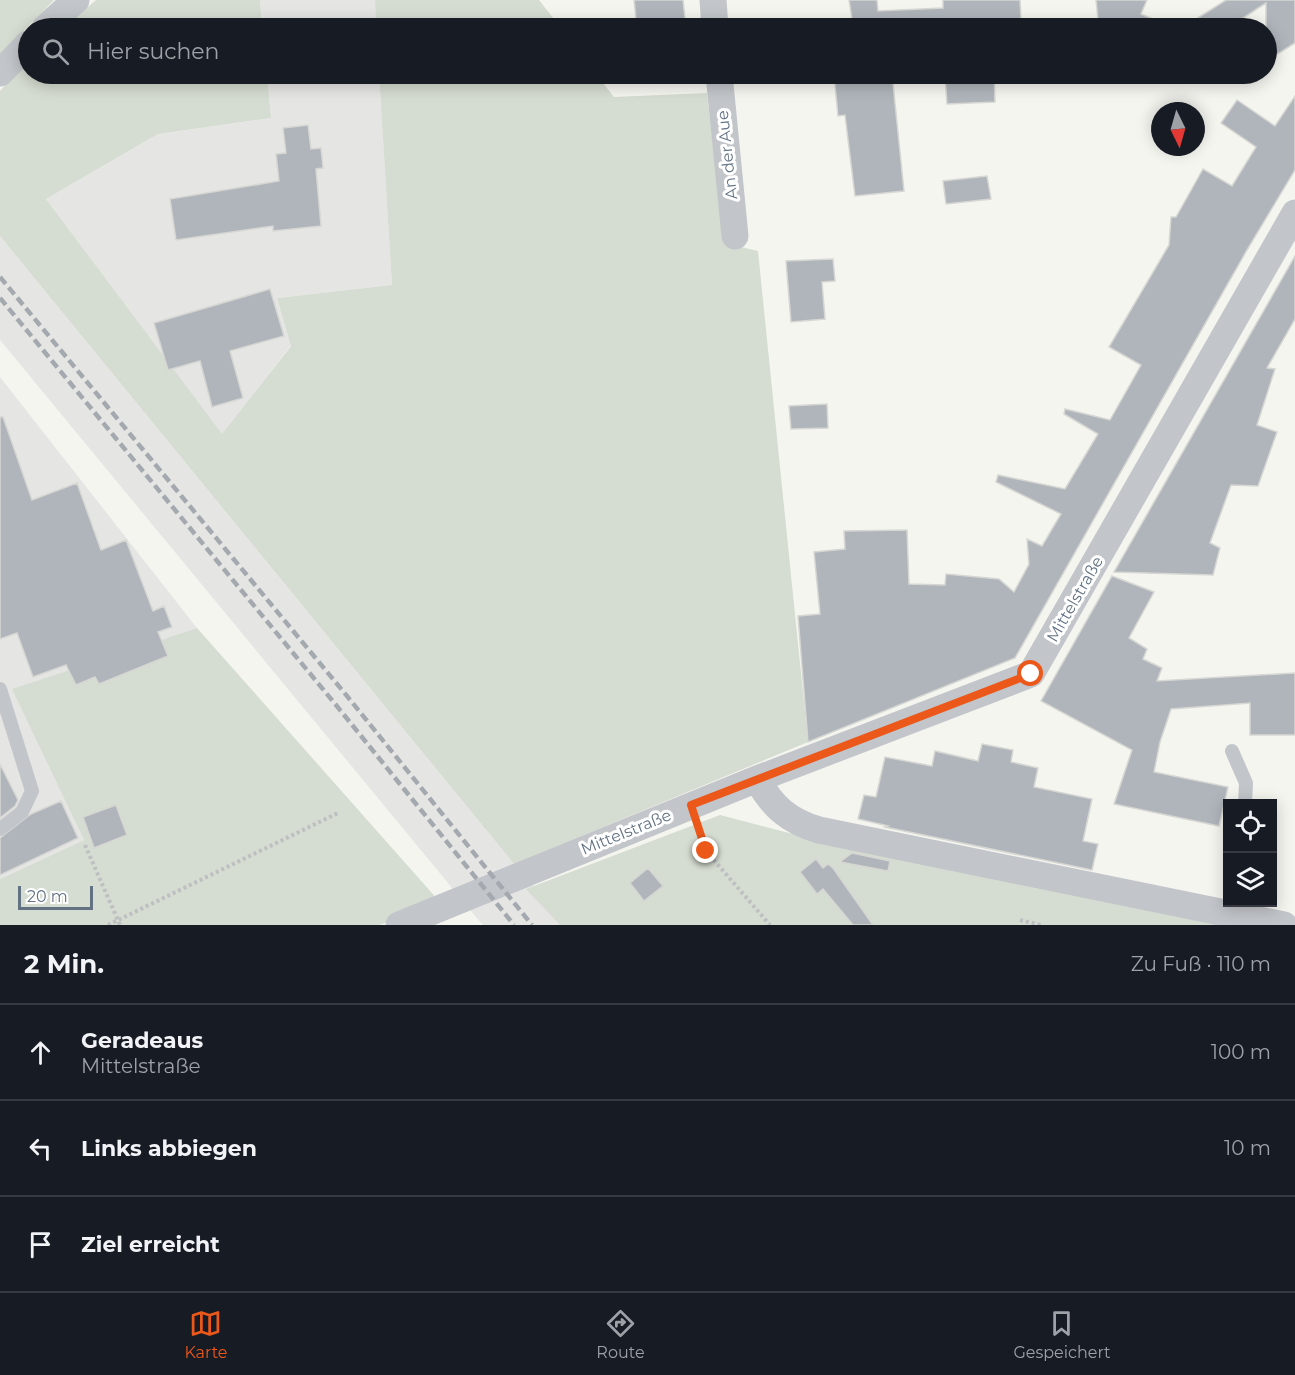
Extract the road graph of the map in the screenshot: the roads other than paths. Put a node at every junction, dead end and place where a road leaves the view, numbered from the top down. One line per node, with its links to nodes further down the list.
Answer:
1 (75, 0): 3 (street)
2 (713, 0): 4 (street)
3 (56, 18)
4 (714, 18)
5 (18, 55): 6 (street)
6 (0, 73)
7 (720, 84): 9 (street, An der Aue)
8 (1295, 213): 12 (street, Mittelstraße)
9 (735, 236)
10 (0, 689): 14 (lane)
11 (1232, 751): 13 (lane)
12 (757, 779): 15 (street); 16 (street, Mittelstraße)
13 (1245, 799)
14 (0, 829)
15 (1228, 908): 17 (street)
16 (399, 925)
17 (1284, 925)

